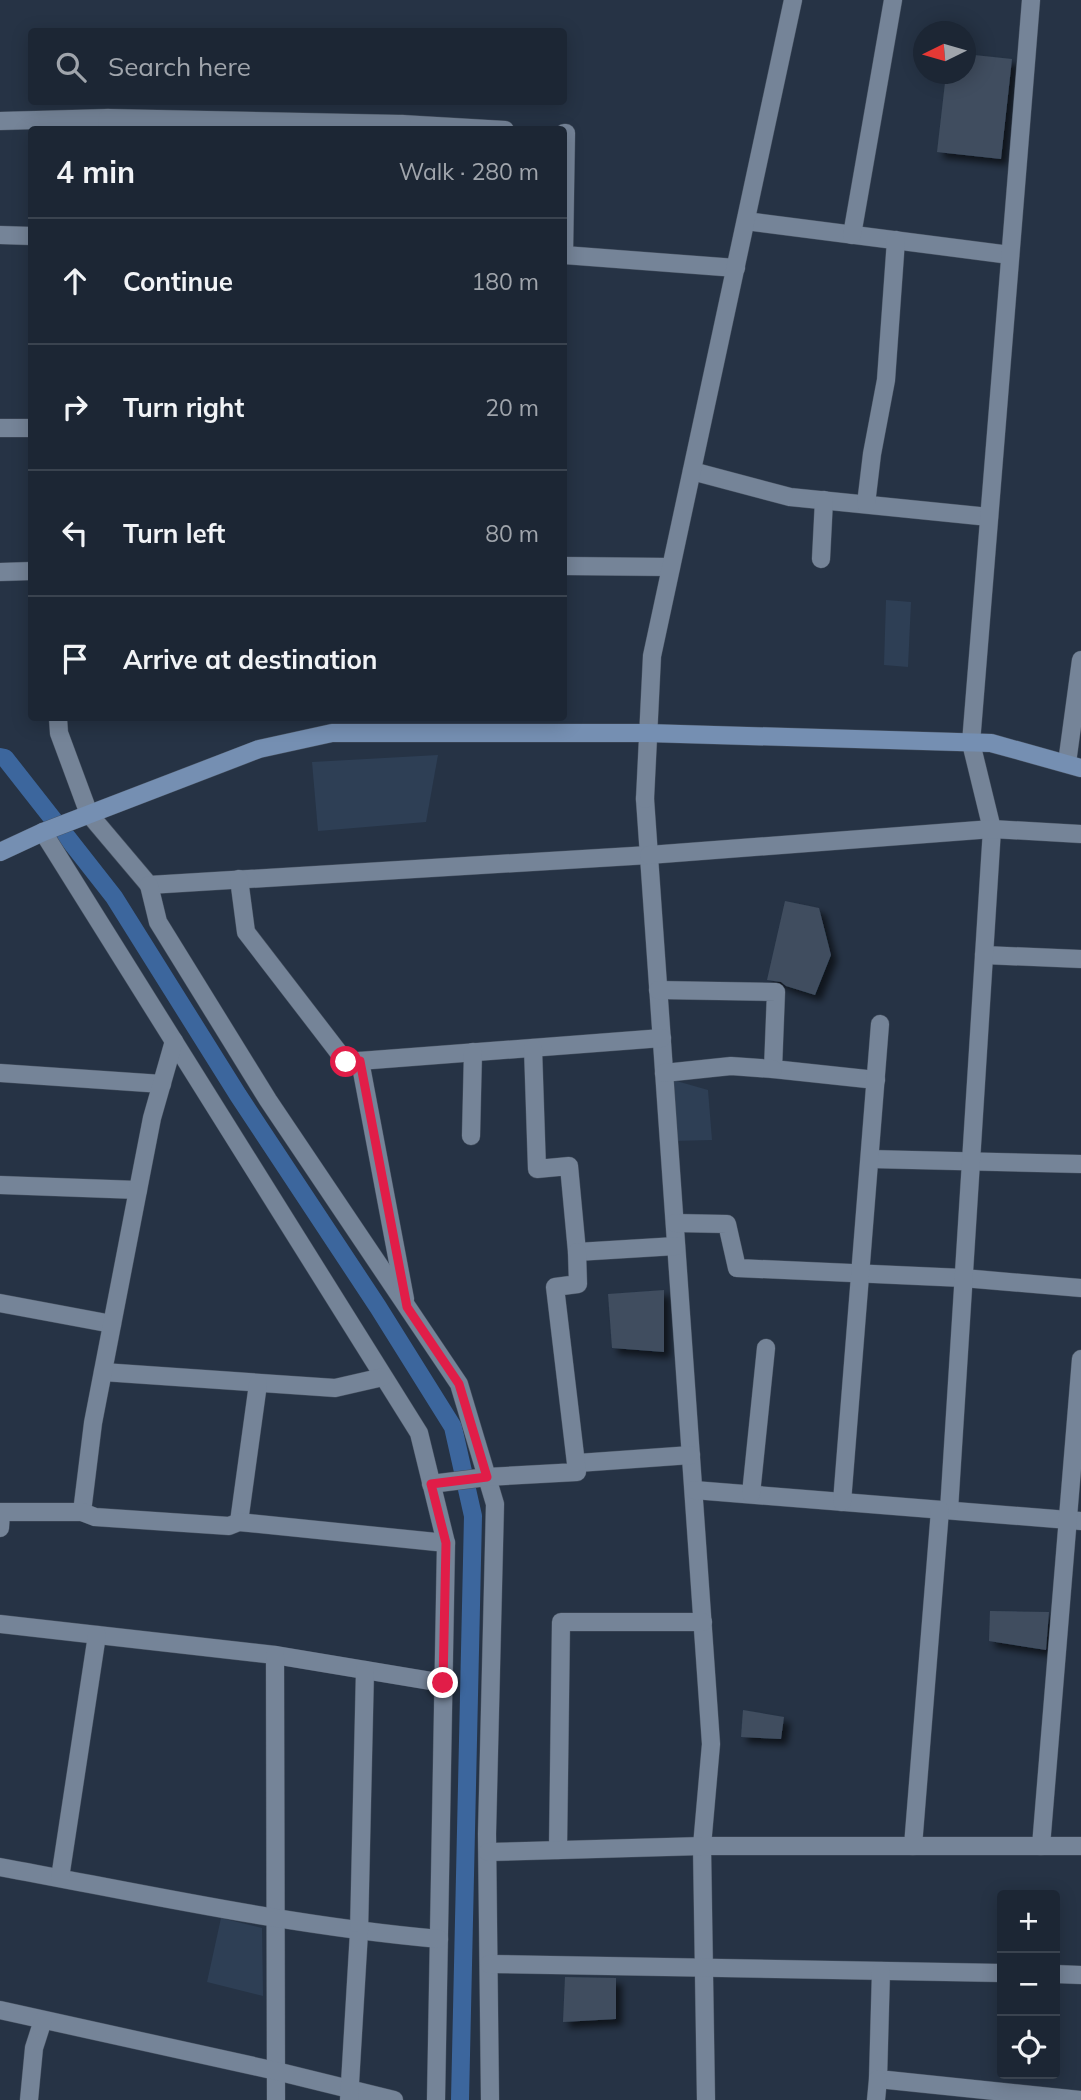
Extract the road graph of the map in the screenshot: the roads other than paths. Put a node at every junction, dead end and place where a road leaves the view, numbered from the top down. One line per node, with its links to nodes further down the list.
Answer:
1 (793, 0): 7 (street)
2 (893, 0): 9 (street)
3 (1031, 0): 13 (street)
4 (0, 121): 5 (street)
5 (108, 124): 6 (street)
6 (304, 126)
7 (746, 221): 9 (street); 14 (street)
8 (0, 234): 10 (street)
9 (852, 235): 11 (street)
10 (28, 236)
11 (896, 240): 13 (street); 19 (street)
12 (567, 255): 14 (street)
13 (1010, 255): 20 (street)
14 (736, 268): 17 (street)
15 (0, 428): 16 (street)
16 (28, 428)
17 (692, 471): 18 (street); 23 (street)
18 (824, 500): 19 (street); 21 (street)
19 (866, 504): 20 (street)
20 (989, 517): 29 (street)
21 (821, 559)
22 (567, 566): 23 (street)
23 (671, 567): 28 (street)
24 (28, 571): 25 (street)
25 (0, 572)
26 (1081, 660): 30 (street)
27 (58, 721): 31 (street)
28 (648, 733): 29 (main road); 31 (main road); 36 (street)
29 (971, 743): 30 (main road); 32 (street)
30 (1074, 766)
31 (89, 814): 33 (main road); 38 (street)
32 (992, 829): 34 (street); 36 (street); 39 (street)
33 (43, 832): 35 (main road); 44 (street)
34 (1081, 834)
35 (0, 852)
36 (649, 855): 37 (street); 41 (street)
37 (239, 879): 38 (street); 47 (street)
38 (149, 885): 66 (street)
39 (984, 954): 40 (street); 55 (street)
40 (1081, 959)
41 (659, 990): 43 (street); 48 (street)
42 (880, 1024): 51 (street)
43 (662, 1038): 45 (street); 50 (street)
44 (174, 1041): 52 (street); 71 (street)
45 (533, 1048): 46 (street); 61 (street)
46 (473, 1052): 47 (street); 53 (street)
47 (360, 1061): 66 (street)
48 (773, 1069): 50 (street); 51 (street)
49 (0, 1073): 52 (street)
50 (664, 1073): 59 (street)
51 (876, 1080): 54 (street)
52 (162, 1084): 58 (street)
53 (471, 1136)
54 (870, 1159): 55 (street); 62 (street)
55 (971, 1162): 56 (street); 63 (street)
56 (1081, 1164)
57 (0, 1185): 58 (street)
58 (138, 1190): 67 (street)
59 (675, 1223): 60 (street); 62 (street)
60 (676, 1246): 61 (street); 73 (street)
61 (576, 1252): 74 (street)
62 (861, 1273): 63 (street); 79 (street)
63 (963, 1278): 64 (street); 80 (street)
64 (1081, 1288)
65 (0, 1303): 67 (street)
66 (407, 1307): 75 (street)
67 (112, 1324): 70 (street)
68 (765, 1348): 78 (street)
69 (1081, 1359): 82 (street)
70 (103, 1372): 72 (street); 81 (street)
71 (383, 1377): 72 (street); 76 (street)
72 (258, 1384): 83 (street)
73 (691, 1455): 74 (street); 77 (street)
74 (578, 1463): 75 (street)
75 (487, 1477): 76 (street); 97 (street)
76 (431, 1484): 85 (street)
77 (694, 1490): 78 (street); 86 (street)
78 (751, 1494): 79 (street)
79 (842, 1502): 80 (street)
80 (944, 1510): 82 (street); 93 (street)
81 (82, 1512): 83 (street); 84 (street)
82 (1074, 1520): 94 (street)
83 (239, 1522): 85 (street)
84 (0, 1528)
85 (446, 1543): 91 (street)
86 (703, 1622): 92 (street); 96 (street)
87 (0, 1624): 88 (street)
88 (97, 1634): 89 (street); 99 (street)
89 (275, 1655): 90 (street); 100 (street)
90 (365, 1670): 91 (street); 101 (street)
91 (443, 1683): 102 (street)
92 (702, 1846): 93 (street); 96 (street); 104 (street)
93 (913, 1846): 94 (street)
94 (1041, 1846): 95 (street)
95 (1081, 1846)
96 (558, 1850): 97 (street)
97 (488, 1852): 103 (street)
98 (0, 1867): 99 (street)
99 (60, 1878): 100 (street)
100 (275, 1918): 101 (street); 111 (street)
101 (359, 1932): 102 (street); 113 (street)
102 (439, 1939): 117 (street)
103 (489, 1964): 104 (street); 118 (street)
104 (704, 1968): 105 (street); 119 (street)
105 (881, 1971): 106 (street); 112 (street)
106 (997, 1973)
107 (1060, 1974): 108 (street)
108 (1081, 1975)
109 (0, 2010): 110 (street)
110 (43, 2020): 111 (street); 114 (street)
111 (276, 2071): 113 (street); 115 (street)
112 (878, 2079): 120 (street); 121 (street)
113 (349, 2094): 116 (street)
114 (29, 2100)
115 (276, 2100)
116 (394, 2100)
117 (436, 2100)
118 (490, 2100)
119 (706, 2100)
120 (876, 2100)
121 (1081, 2100)

